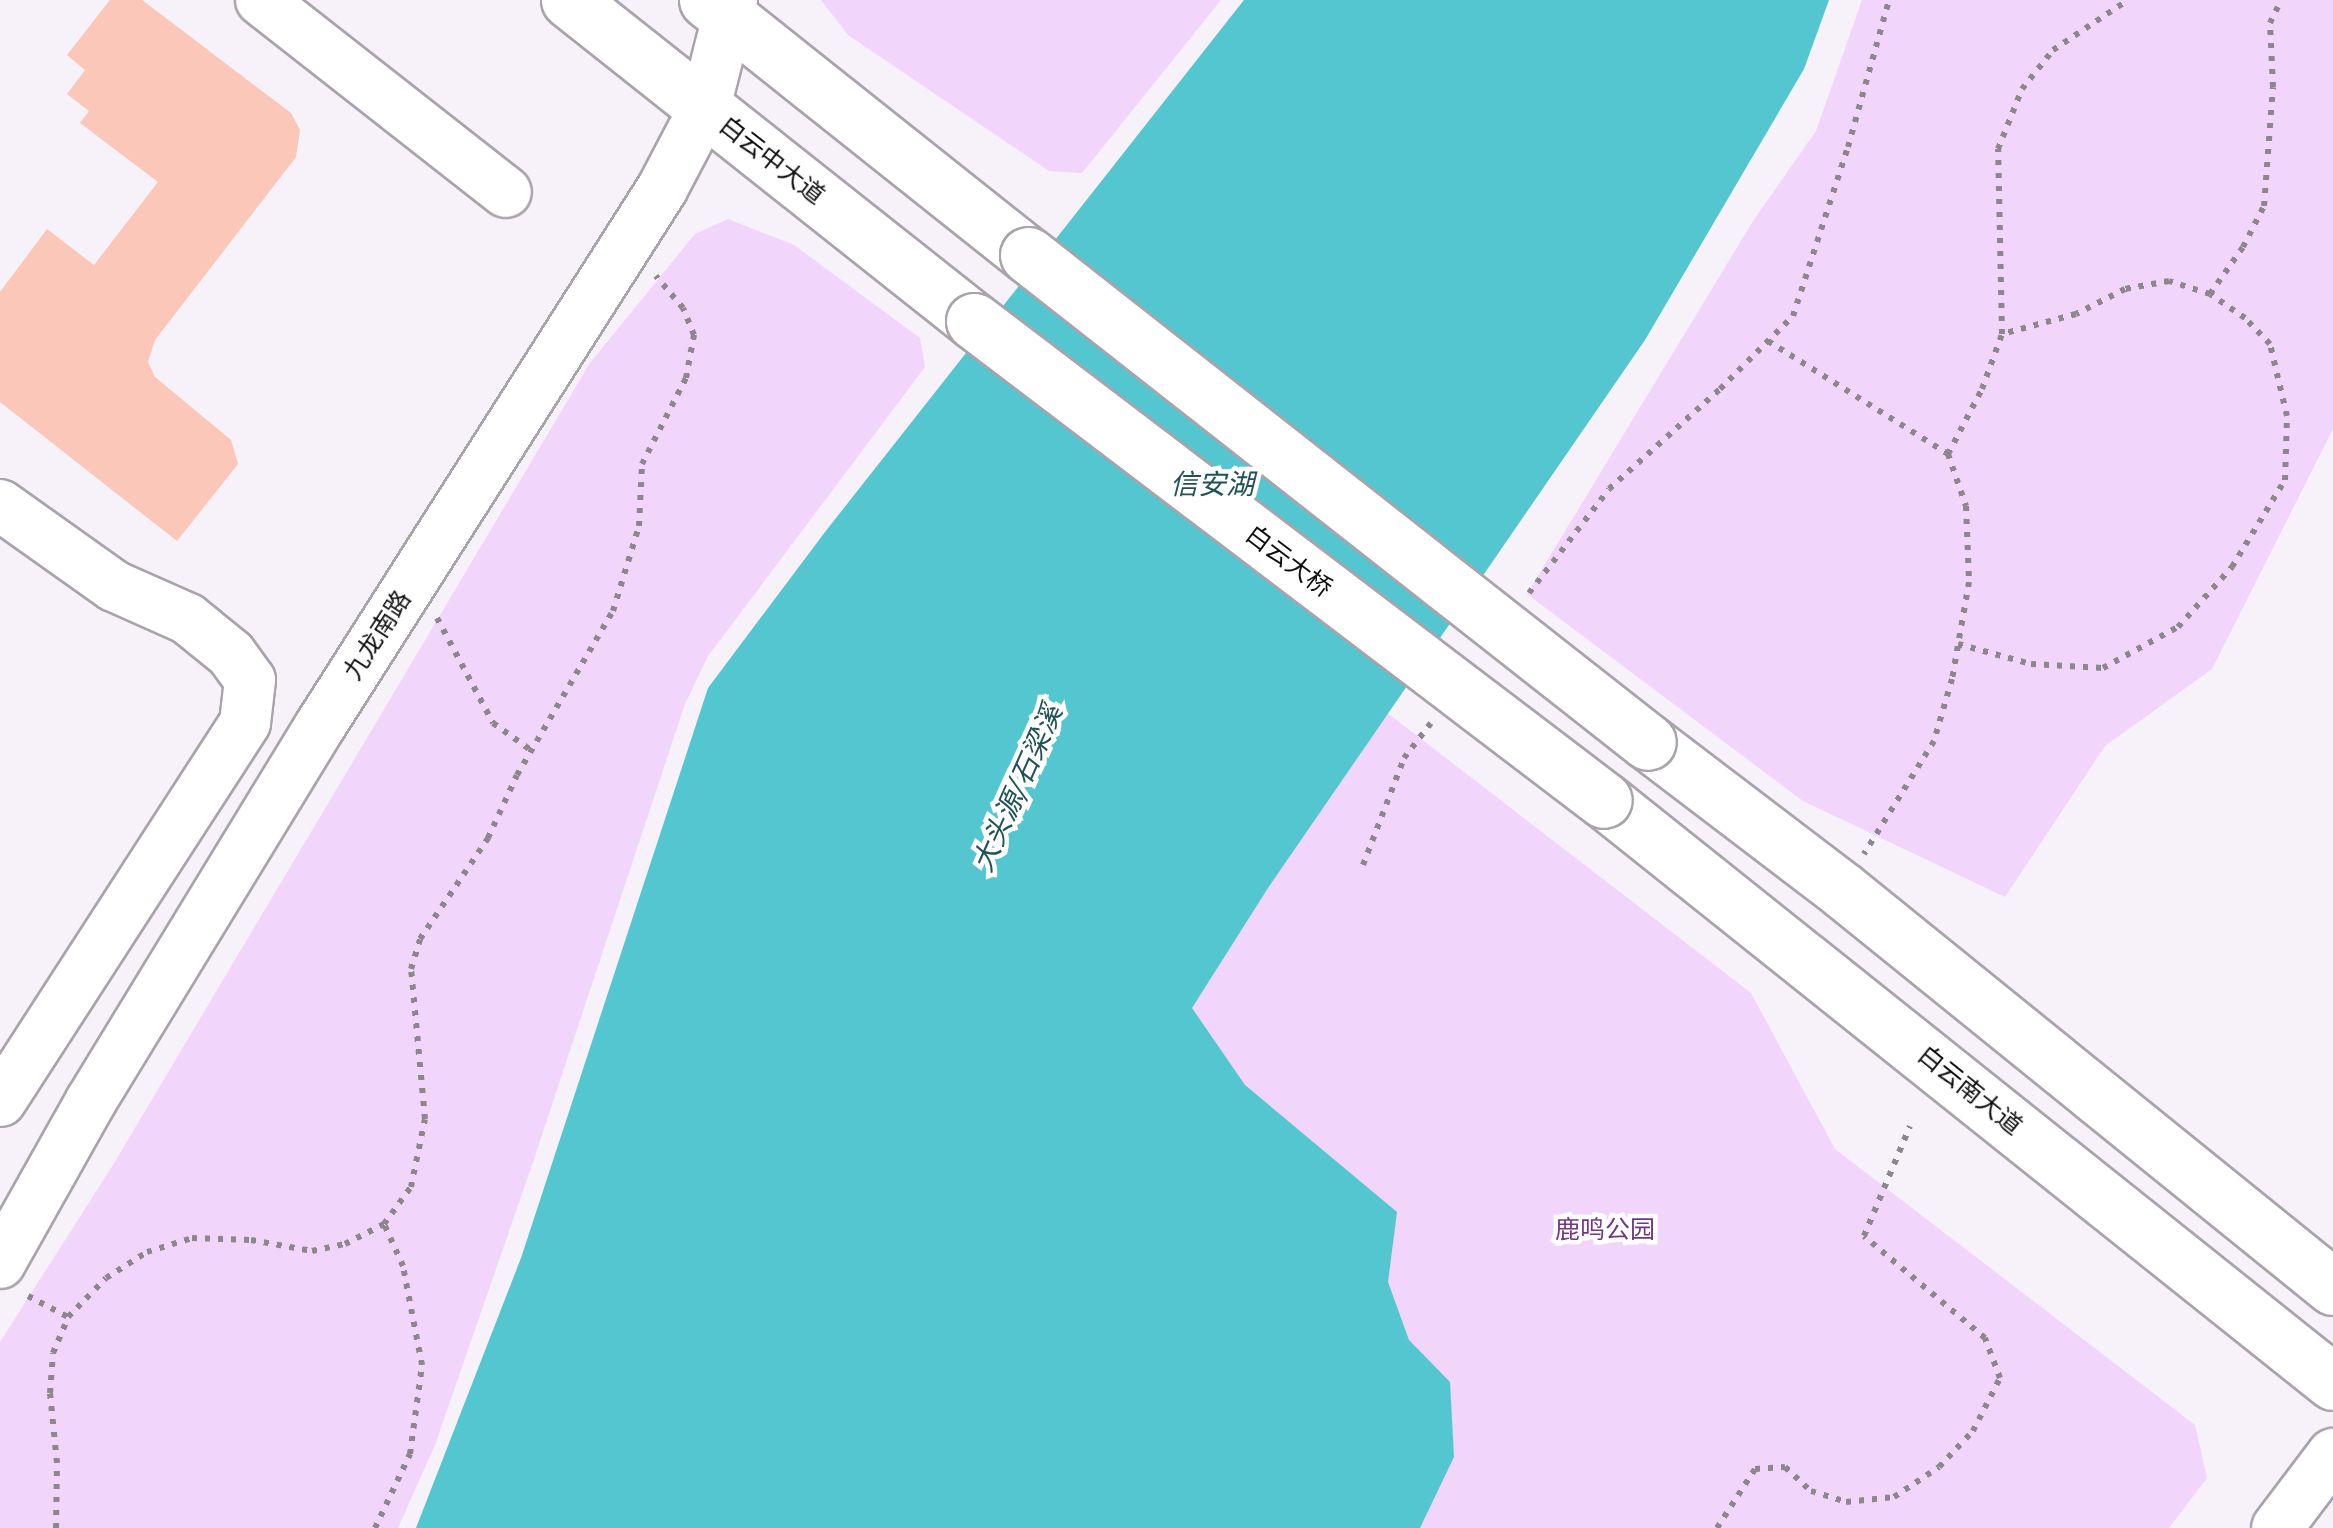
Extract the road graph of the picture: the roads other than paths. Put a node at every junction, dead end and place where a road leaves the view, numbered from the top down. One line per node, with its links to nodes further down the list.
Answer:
1 (261, 0): 5 (street)
2 (569, 0): 4 (main road, 白云中大道)
3 (722, 6): 4 (street, 九龙南路); 12 (main road, bridge)
4 (704, 107): 6 (main road, 白云中大道); 10 (street, 九龙南路)
5 (506, 192)
6 (974, 321): 8 (main road, 白云大桥, bridge)
7 (0, 505): 9 (street)
8 (1604, 800): 13 (main road, 白云南大道)
9 (12, 1080): 10 (street)
10 (91, 1101): 11 (street, 九龙南路)
11 (8, 1276)
12 (2333, 1287)
13 (2333, 1382)
14 (2333, 1454): 15 (street)
15 (2277, 1528)

